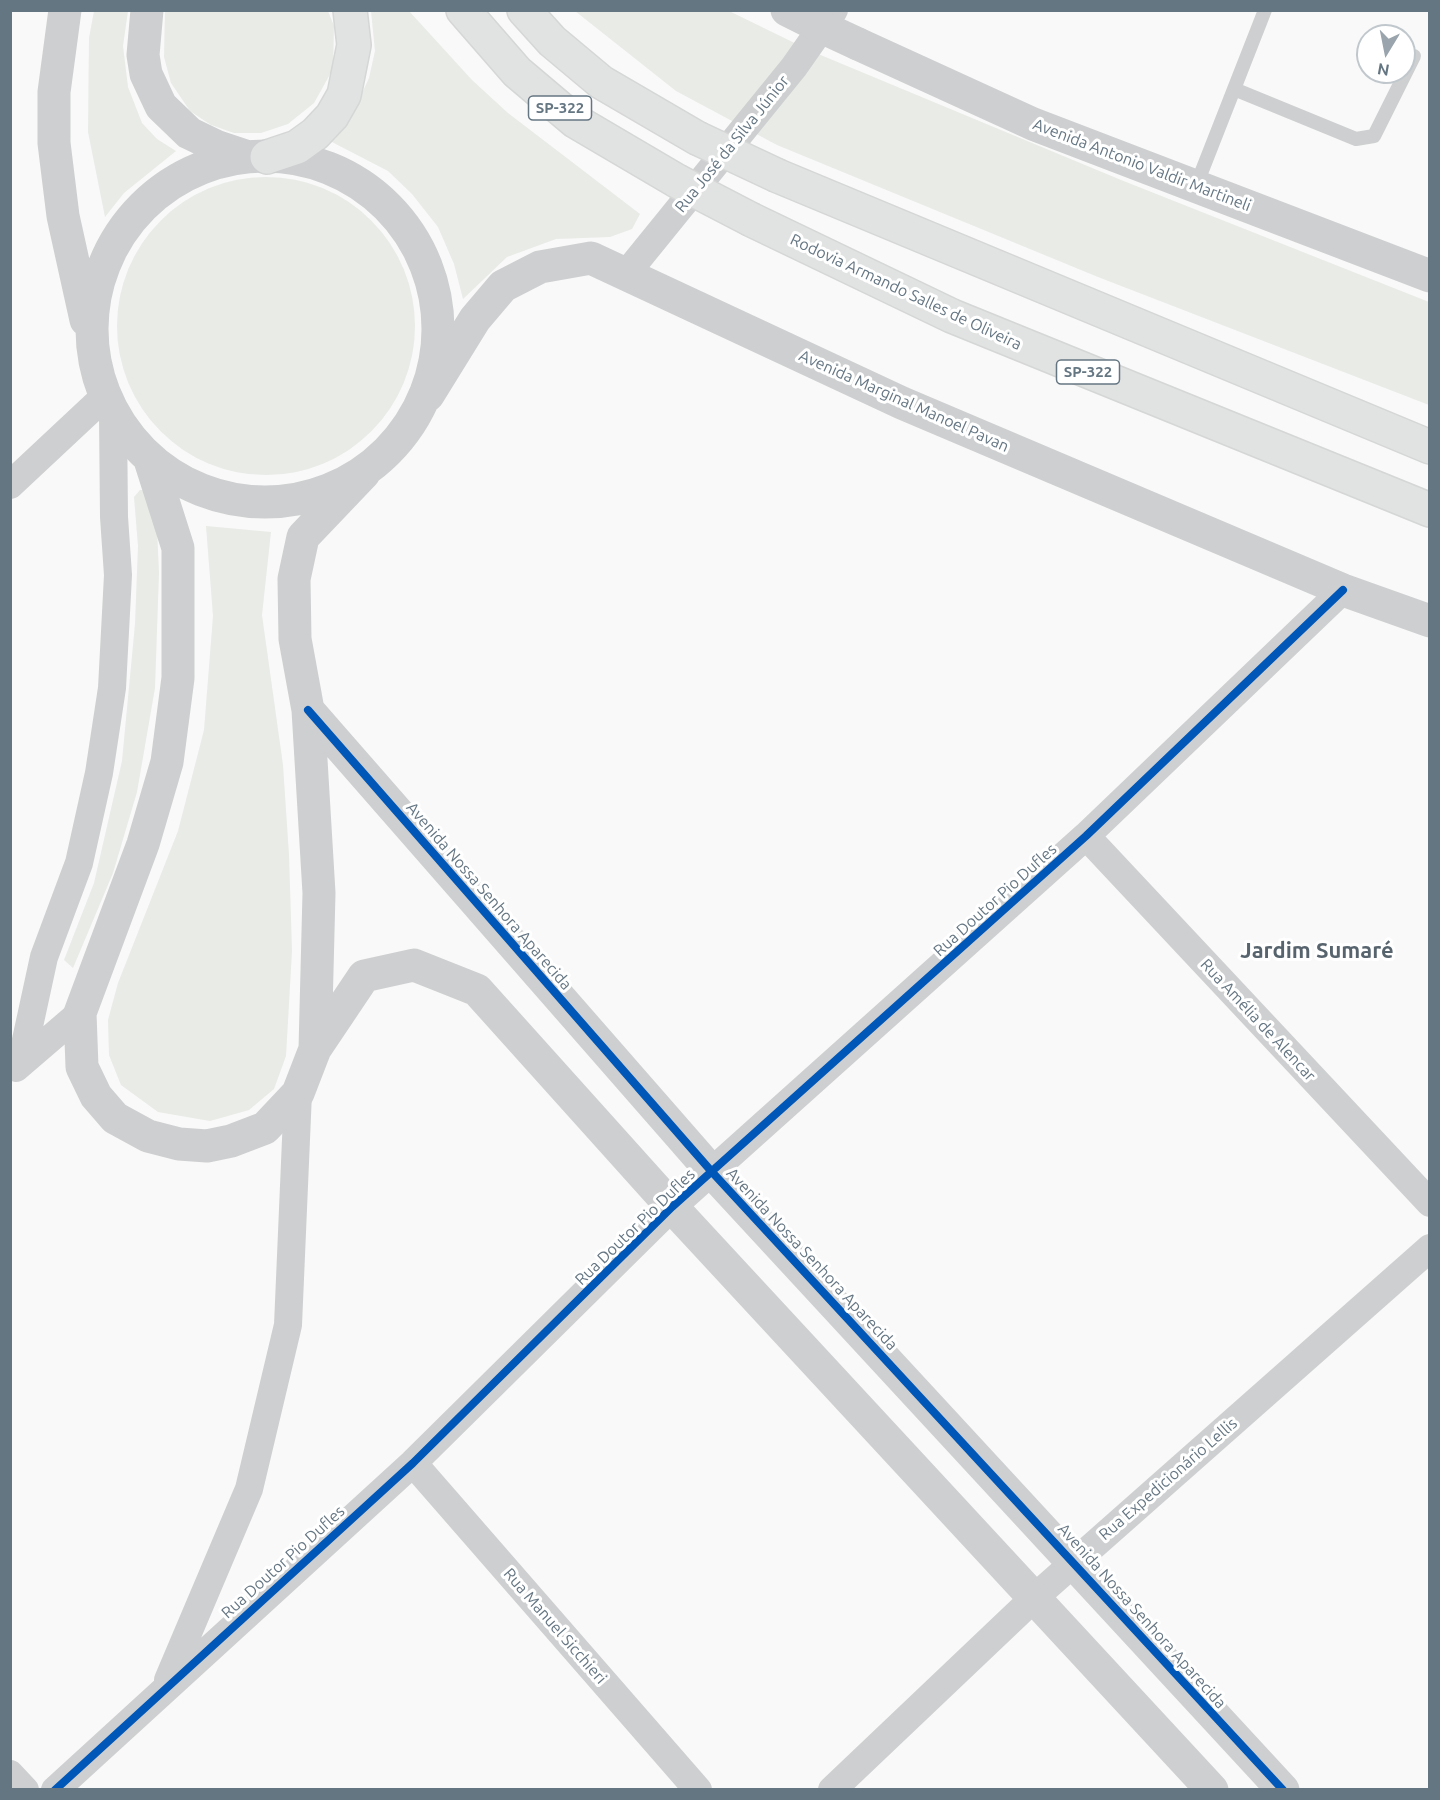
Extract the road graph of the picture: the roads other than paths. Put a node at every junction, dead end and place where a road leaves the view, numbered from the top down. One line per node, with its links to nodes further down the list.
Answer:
1 (65, 10): 14 (street)
2 (147, 10): 10 (street)
3 (350, 10): 10 (highway)
4 (463, 10): 17 (highway, Rodovia Armando Salles de Oliveira / SP-322, bridge)
5 (524, 10): 18 (highway, SP-322, bridge)
6 (1265, 10): 9 (lane)
7 (812, 15): 11 (street, Avenida Antonio Valdir Martineli, bridge); 12 (street, Rua José da Silva Júnior)
8 (1400, 84): 9 (lane)
9 (1234, 89): 11 (lane)
10 (256, 156): 14 (street); 15 (street)
11 (1196, 186): 13 (street, Avenida Antonio Valdir Martineli)
12 (626, 274): 15 (street, Avenida Marginal Manoel Pavan); 24 (street, Avenida Marginal Manoel Pavan)
13 (1430, 276)
14 (92, 350): 16 (street)
15 (428, 395): 20 (street, Avenida Marginal Manoel Pavan)
16 (108, 407): 19 (street); 21 (street); 30 (street)
17 (1251, 438): 22 (highway, Rodovia Armando Salles de Oliveira / SP-322); 23 (highway)
18 (1428, 446)
19 (150, 460): 20 (street); 28 (street)
20 (364, 473): 26 (street)
21 (10, 485)
22 (1430, 510)
23 (1430, 517)
24 (1343, 590): 25 (street, Avenida Marginal Manoel Pavan); 27 (street, Rua Doutor Pio Dufles)
25 (1430, 621)
26 (308, 710): 29 (street); 32 (street, Avenida Nossa Senhora Aparecida)
27 (1086, 836): 32 (street, Rua Doutor Pio Dufles); 33 (street, Rua Amélia de Alencar)
28 (80, 1013): 30 (street); 31 (street)
29 (315, 1049): 31 (street); 34 (street)
30 (16, 1068)
31 (298, 1093): 39 (street)
32 (712, 1172): 34 (street, Rua Doutor Pio Dufles); 37 (street, Avenida Nossa Senhora Aparecida)
33 (1430, 1203)
34 (672, 1207): 36 (street, Rua Doutor Pio Dufles); 38 (street)
35 (1430, 1248): 37 (street, Rua Expedicionário Lellis)
36 (413, 1463): 39 (street, Rua Doutor Pio Dufles); 43 (street, Rua Manuel Sicchieri)
37 (1075, 1562): 38 (street, Rua Expedicionário Lellis); 46 (street, Avenida Nossa Senhora Aparecida)
38 (1034, 1598): 44 (street, Rua Expedicionário Lellis); 45 (street)
39 (164, 1687): 42 (street, Rua Doutor Pio Dufles)
40 (10, 1774): 41 (street)
41 (25, 1790)
42 (55, 1790)
43 (698, 1790)
44 (832, 1790)
45 (1212, 1790)
46 (1283, 1790)

